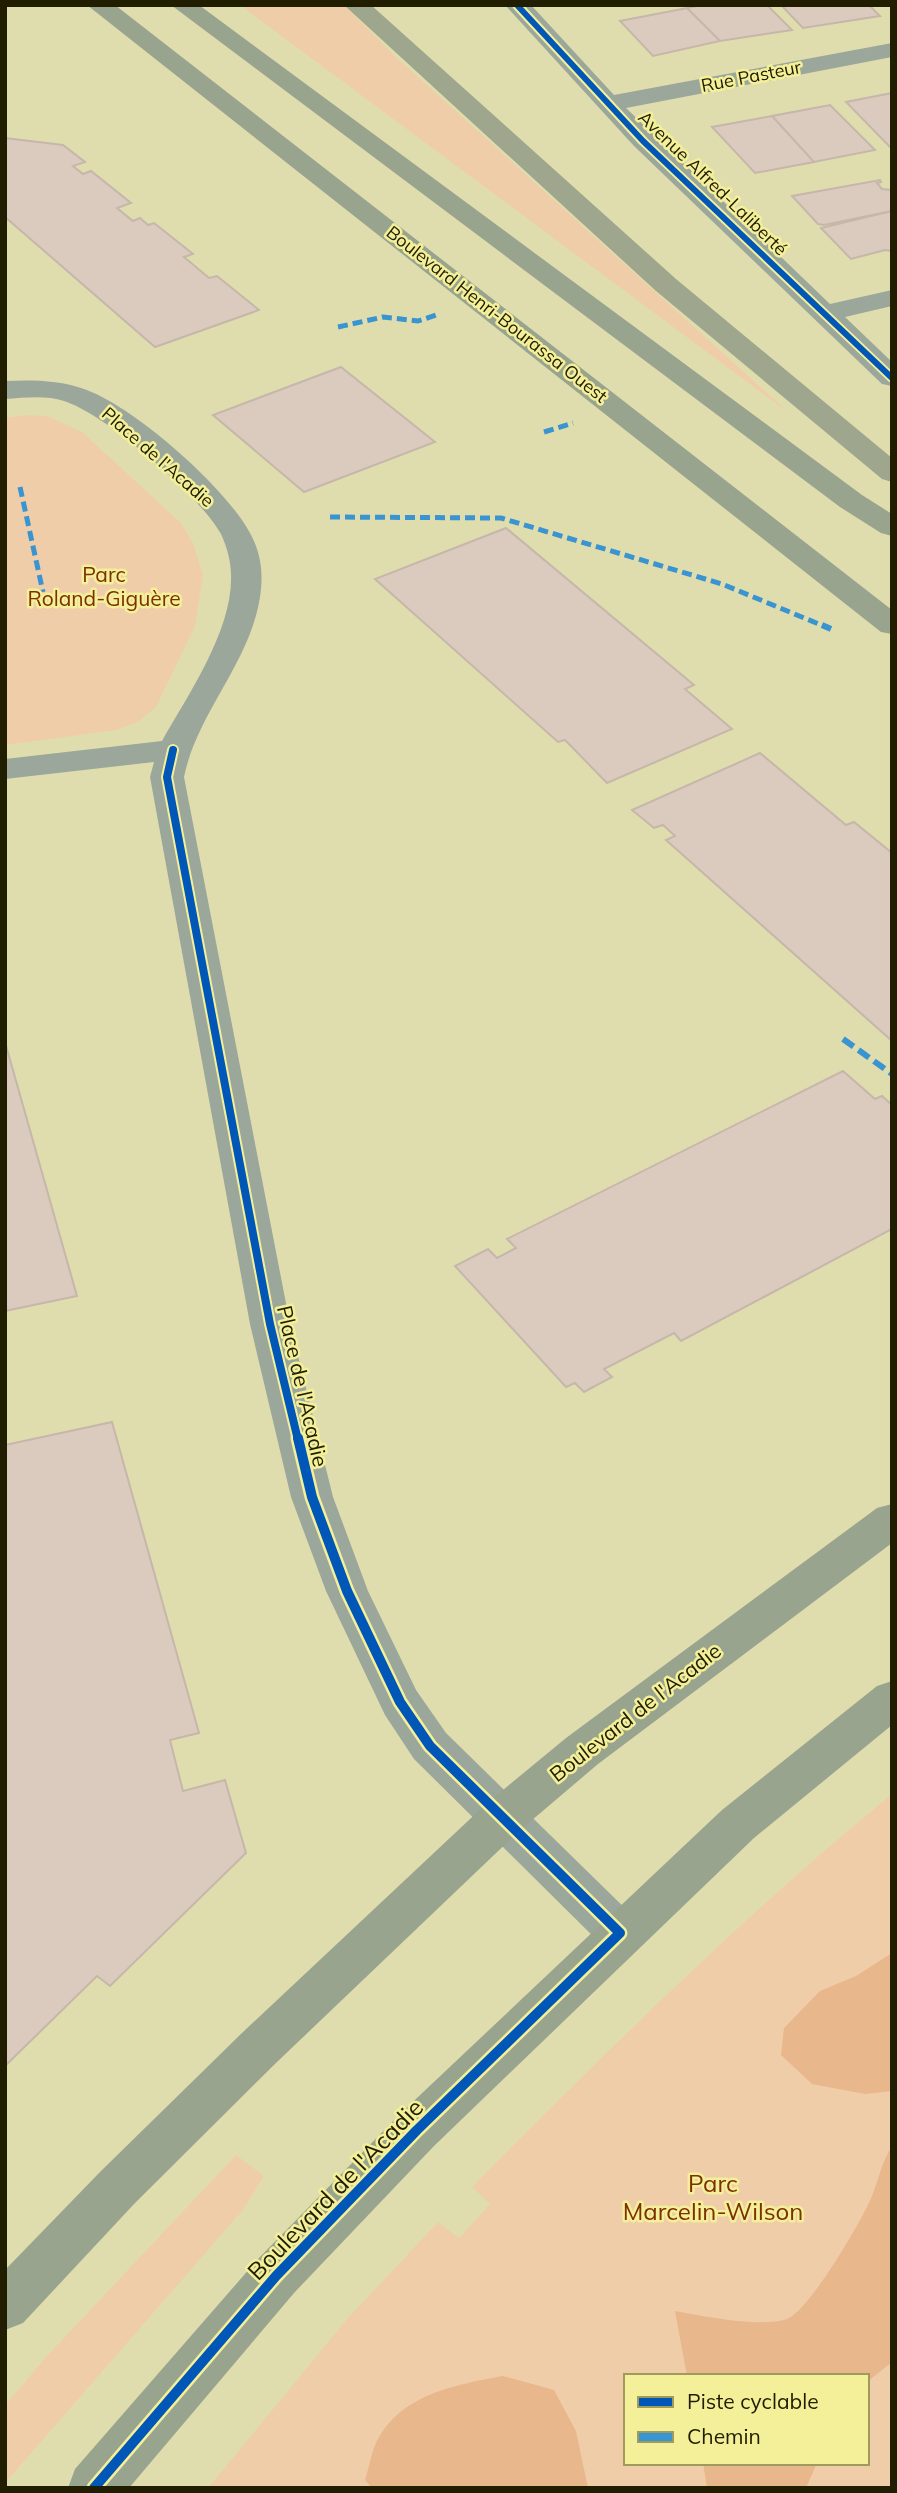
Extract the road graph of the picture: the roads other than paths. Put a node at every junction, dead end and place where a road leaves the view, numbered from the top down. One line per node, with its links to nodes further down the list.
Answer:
1 (99, 5): 13 (main road, Boulevard Henri-Bourassa Ouest)
2 (183, 5): 12 (main road)
3 (356, 5): 11 (highway)
4 (517, 5): 6 (street, Avenue Alfred-Laliberté)
5 (892, 50): 6 (street, Rue Pasteur)
6 (610, 103): 8 (street, Avenue Alfred-Laliberté)
7 (892, 298): 8 (street)
8 (824, 314): 9 (street, Avenue Alfred-Laliberté)
9 (892, 379)
10 (5, 390): 14 (street, Place de l'Acadie)
11 (892, 472)
12 (892, 527)
13 (892, 625)
14 (173, 750): 15 (street); 18 (street, Place de l'Acadie)
15 (5, 769)
16 (892, 1520): 18 (main road, Boulevard de l'Acadie)
17 (892, 1699): 19 (main road, Boulevard de l'Acadie)
18 (502, 1818): 19 (street, Place de l'Acadie); 20 (main road, Boulevard de l'Acadie)
19 (620, 1933): 21 (main road, Boulevard de l'Acadie)
20 (5, 2306)
21 (94, 2488)

